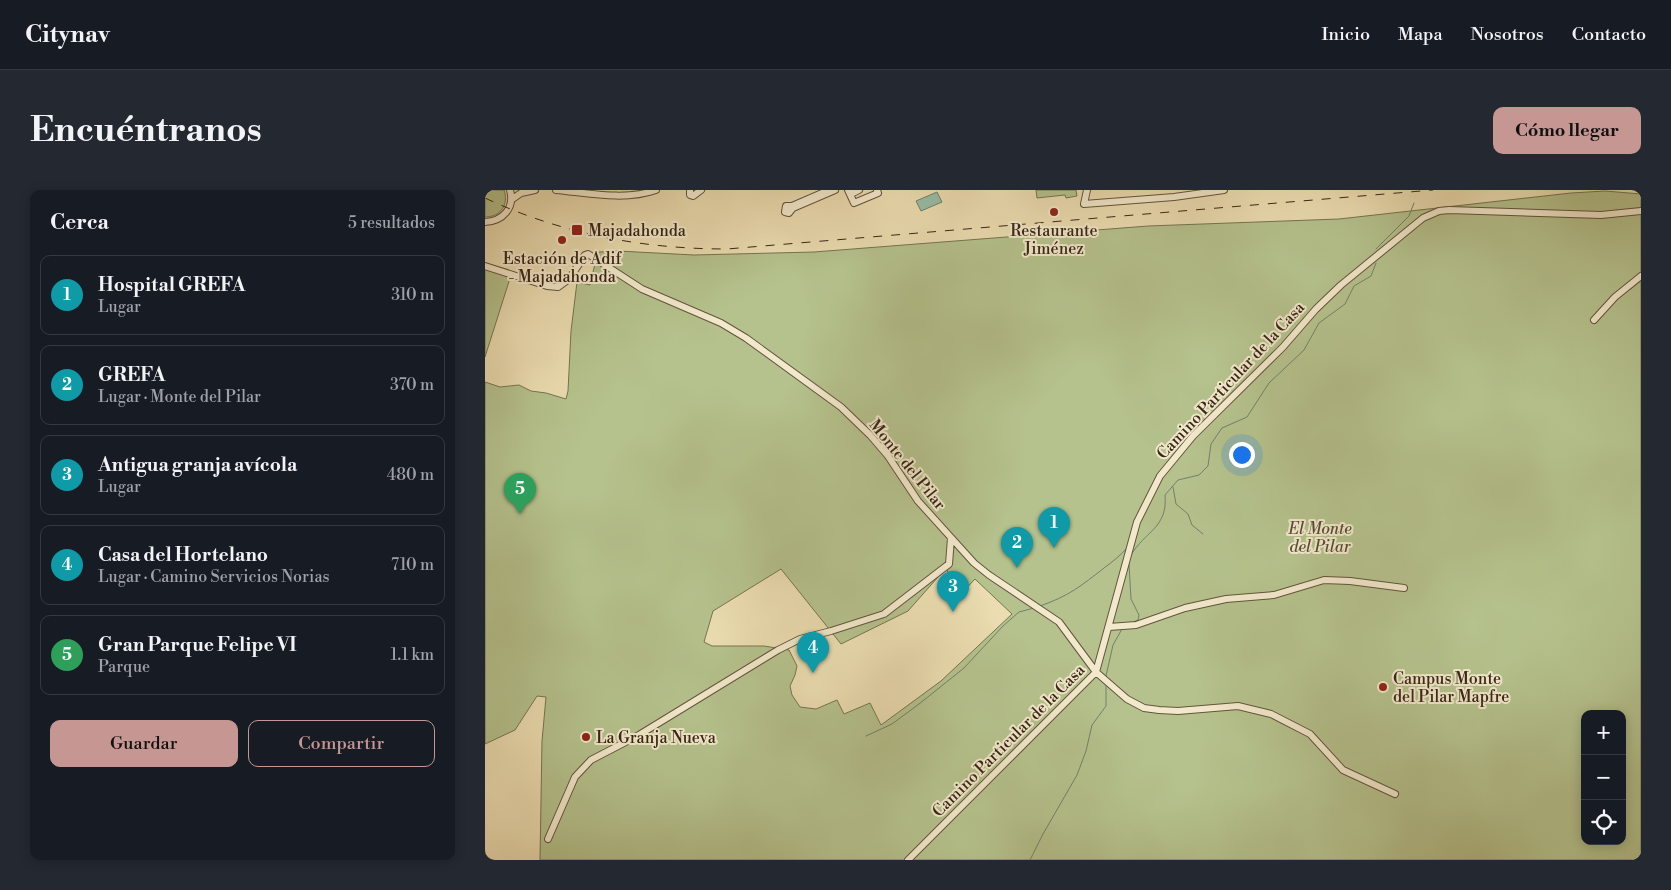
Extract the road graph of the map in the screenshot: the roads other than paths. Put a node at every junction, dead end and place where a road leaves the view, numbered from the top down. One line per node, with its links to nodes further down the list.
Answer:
1 (510, 190): 16 (street)
2 (535, 190): 16 (street)
3 (556, 190): 4 (street)
4 (656, 190)
5 (689, 190): 6 (street)
6 (701, 190)
7 (829, 190): 8 (street)
8 (835, 190)
9 (848, 190): 12 (street)
10 (852, 190): 11 (street)
11 (859, 190)
12 (877, 190)
13 (1087, 190): 15 (street)
14 (1224, 190): 15 (street)
15 (1175, 193)
16 (511, 200): 18 (street)
17 (1641, 211): 24 (street, Camino Particular de la Casa)
18 (485, 222)
19 (485, 266): 22 (street, Monte del Pilar)
20 (1641, 276): 21 (street)
21 (1594, 320)
22 (951, 538): 25 (street, Monte del Pilar); 27 (street)
23 (1404, 588): 24 (street)
24 (1109, 627): 25 (street, Camino Particular de la Casa)
25 (1096, 672): 26 (street, Monte del Pilar); 28 (street, Camino Particular de la Casa)
26 (1395, 794)
27 (548, 839)
28 (908, 860)

